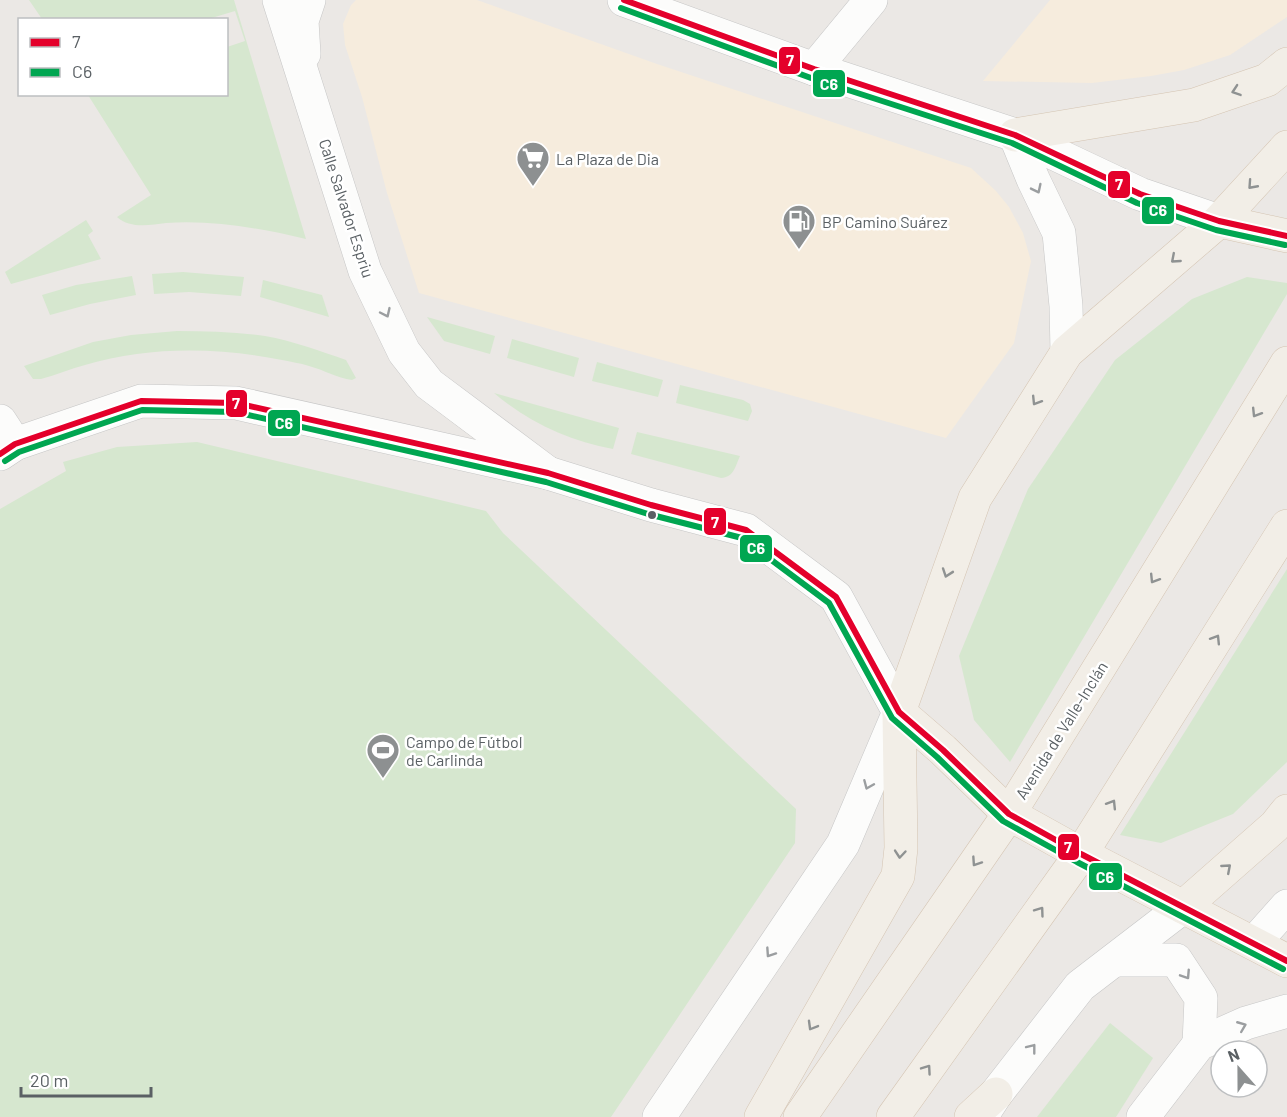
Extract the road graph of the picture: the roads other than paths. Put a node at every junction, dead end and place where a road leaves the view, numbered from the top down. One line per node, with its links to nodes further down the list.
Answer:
1 (279, 0): 7 (street, Calle Salvador Espriu)
2 (309, 0): 7 (street, Calle Salvador Espriu)
3 (624, 0): 6 (street)
4 (871, 0): 6 (street)
5 (1287, 64): 8 (main road, one-way to 8)
6 (814, 69): 8 (street)
7 (307, 86): 15 (street, Calle Salvador Espriu, one-way to 15)
8 (1015, 135): 10 (street); 12 (street, one-way to 12)
9 (1287, 147): 10 (main road, one-way to 10)
10 (1219, 221): 11 (main road); 12 (main road, one-way to 12)
11 (1287, 236)
12 (1067, 352): 17 (main road, one-way to 17)
13 (1287, 363): 19 (main road, Avenida de Valle-Inclán, one-way to 19)
14 (5, 440): 15 (street)
15 (548, 473): 17 (street)
16 (1287, 526): 20 (main road, one-way to 16)
17 (898, 712): 19 (main road); 30 (street, one-way to 30); 31 (main road, one-way to 31)
18 (1287, 811): 22 (main road, one-way to 18)
19 (1009, 814): 20 (main road); 32 (main road, Avenida de Valle-Inclán, one-way to 32)
20 (1081, 854): 22 (main road); 33 (main road, one-way to 20)
21 (1287, 906): 23 (street)
22 (1183, 907): 23 (main road); 24 (street)
23 (1254, 943): 25 (main road)
24 (1115, 960): 27 (street, one-way to 27); 28 (street, one-way to 24)
25 (1287, 961)
26 (1287, 1011): 27 (street, one-way to 26)
27 (1199, 1044): 29 (street)
28 (988, 1106): 34 (main road)
29 (1144, 1116)
30 (659, 1117)
31 (760, 1117)
32 (800, 1117)
33 (893, 1117)
34 (971, 1117)

